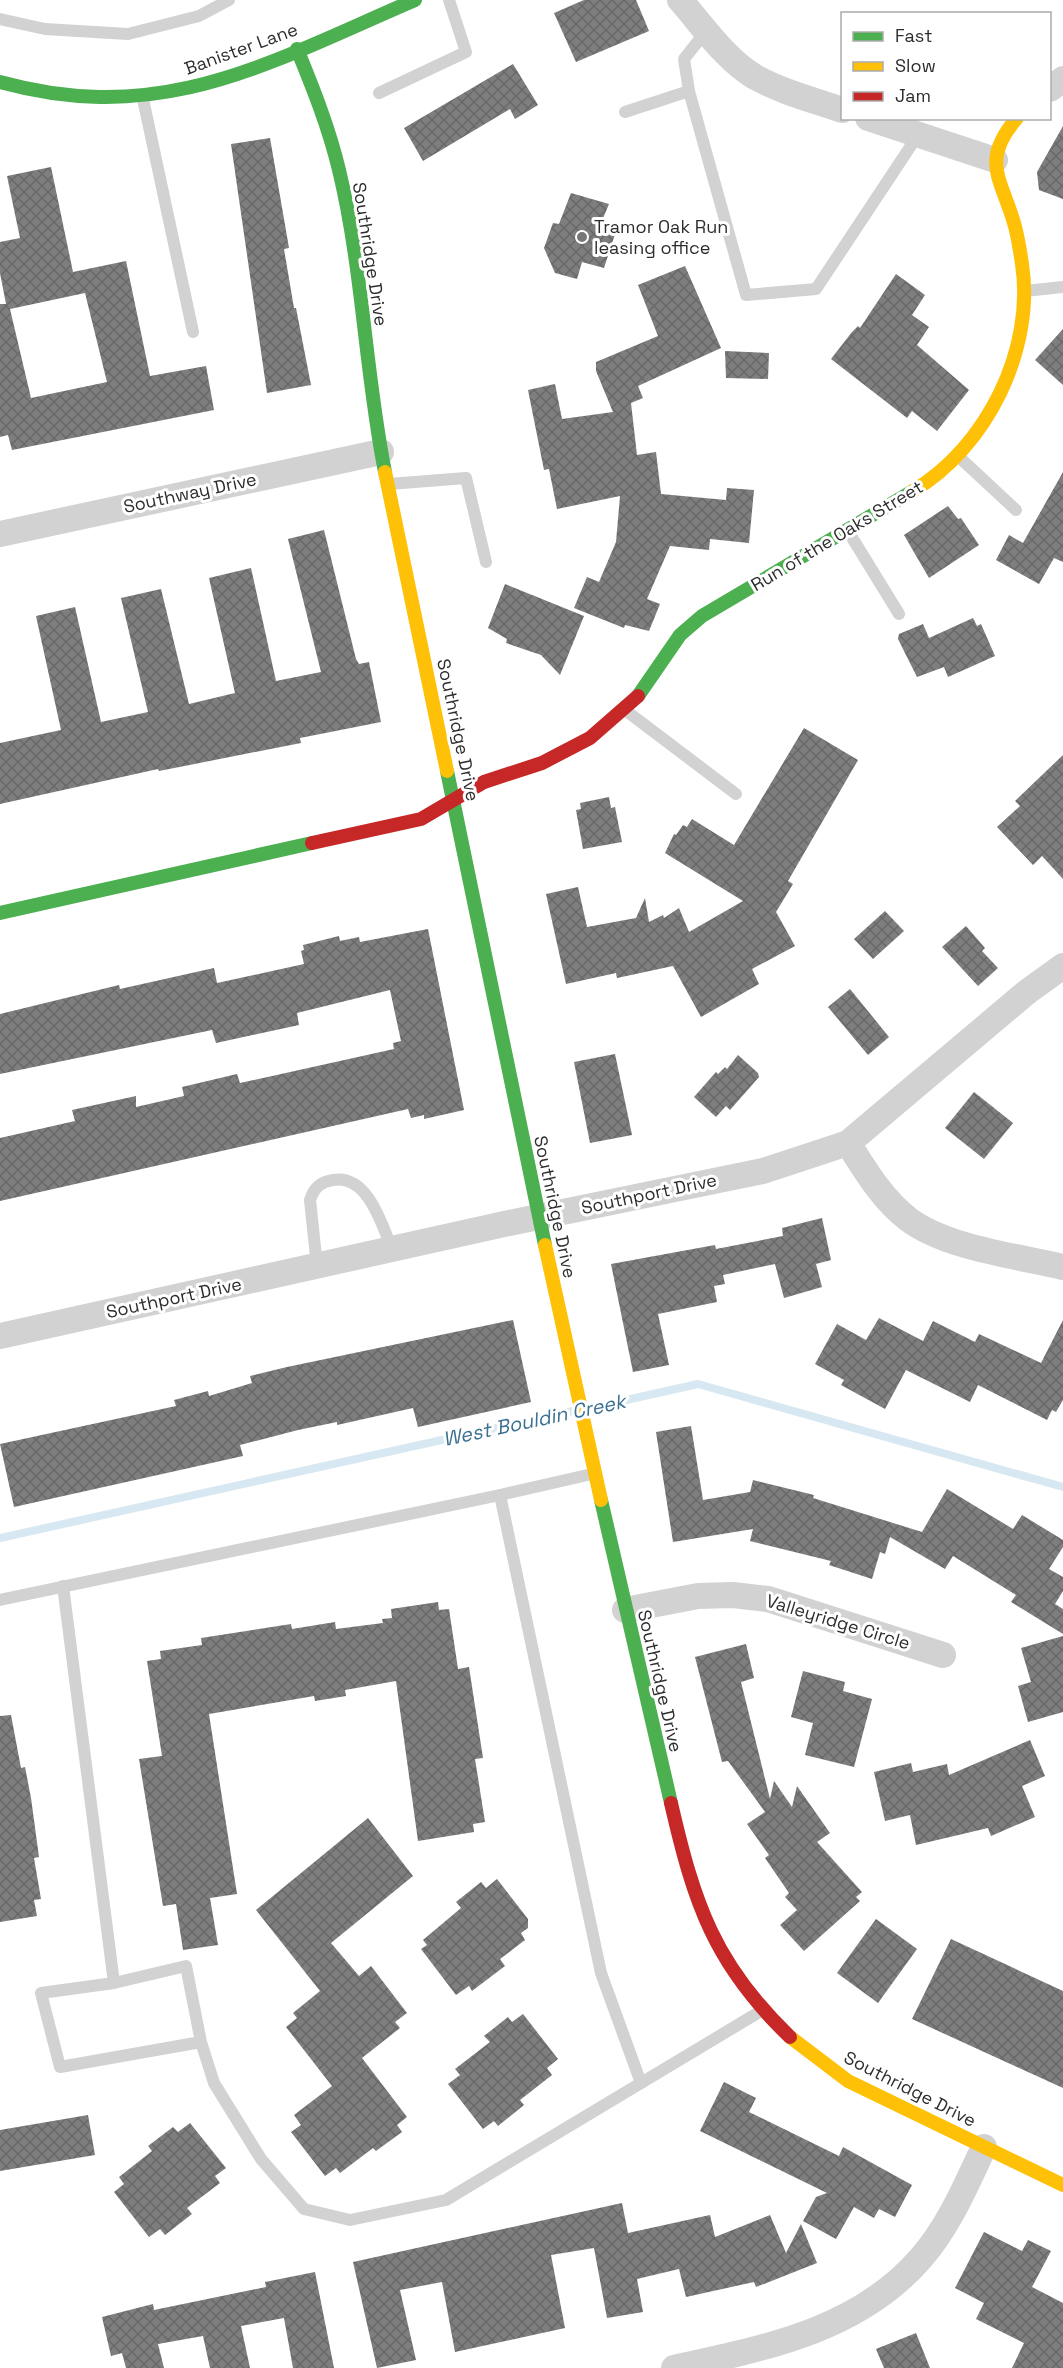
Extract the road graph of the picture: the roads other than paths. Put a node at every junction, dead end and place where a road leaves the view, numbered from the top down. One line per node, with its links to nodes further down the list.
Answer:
1 (229, 0): 5 (lane)
2 (415, 0): 7 (street, Banister Lane)
3 (449, 0): 12 (lane)
4 (680, 0): 6 (street)
5 (0, 19)
6 (707, 30): 11 (lane); 14 (street)
7 (297, 49): 13 (street, Banister Lane); 23 (street, Southridge Drive)
8 (1063, 79): 10 (street)
9 (0, 82): 13 (street, Banister Lane)
10 (1051, 88)
11 (689, 91): 15 (lane); 18 (lane)
12 (379, 93)
13 (142, 95): 22 (lane)
14 (841, 109)
15 (625, 112)
16 (874, 120): 18 (street)
17 (1015, 120): 19 (street, Run of the Oaks Street)
18 (918, 135): 19 (street)
19 (995, 160): 21 (street, Run of the Oaks Street)
20 (1063, 286): 21 (lane)
21 (1024, 291): 24 (street, Run of the Oaks Street)
22 (193, 332)
23 (381, 452): 25 (street, Southridge Drive); 28 (street, Southway Drive)
24 (958, 455): 26 (lane); 27 (street, Run of the Oaks Street)
25 (387, 484): 29 (lane); 33 (street, Southridge Drive)
26 (1017, 510)
27 (847, 530): 30 (lane); 31 (street, Run of the Oaks Street)
28 (0, 534)
29 (486, 562)
30 (899, 614)
31 (624, 710): 32 (lane); 33 (street, Run of the Oaks Street)
32 (736, 794)
33 (454, 800): 34 (street); 37 (street, Southridge Drive)
34 (0, 913)
35 (1063, 966): 36 (street, Southport Drive)
36 (848, 1143): 37 (street, Southport Drive); 40 (street)
37 (538, 1217): 38 (street, Southport Drive); 42 (street, Southridge Drive)
38 (392, 1250): 39 (street, Southport Drive); 39 (lane)
39 (316, 1266): 41 (street, Southport Drive)
40 (1063, 1267)
41 (0, 1336)
42 (595, 1473): 43 (lane); 46 (street, Southridge Drive)
43 (500, 1495): 44 (lane); 51 (lane)
44 (63, 1586): 45 (lane); 48 (lane)
45 (0, 1600)
46 (625, 1610): 47 (street, Valleyridge Circle); 49 (street, Southridge Drive)
47 (943, 1654)
48 (114, 1983): 50 (lane); 50 (lane)
49 (762, 2010): 51 (lane); 52 (street, Southridge Drive)
50 (201, 2042): 51 (lane)
51 (641, 2083)
52 (984, 2147): 53 (street, Southridge Drive); 54 (street)
53 (1063, 2184)
54 (776, 2357): 55 (street)
55 (674, 2368)

